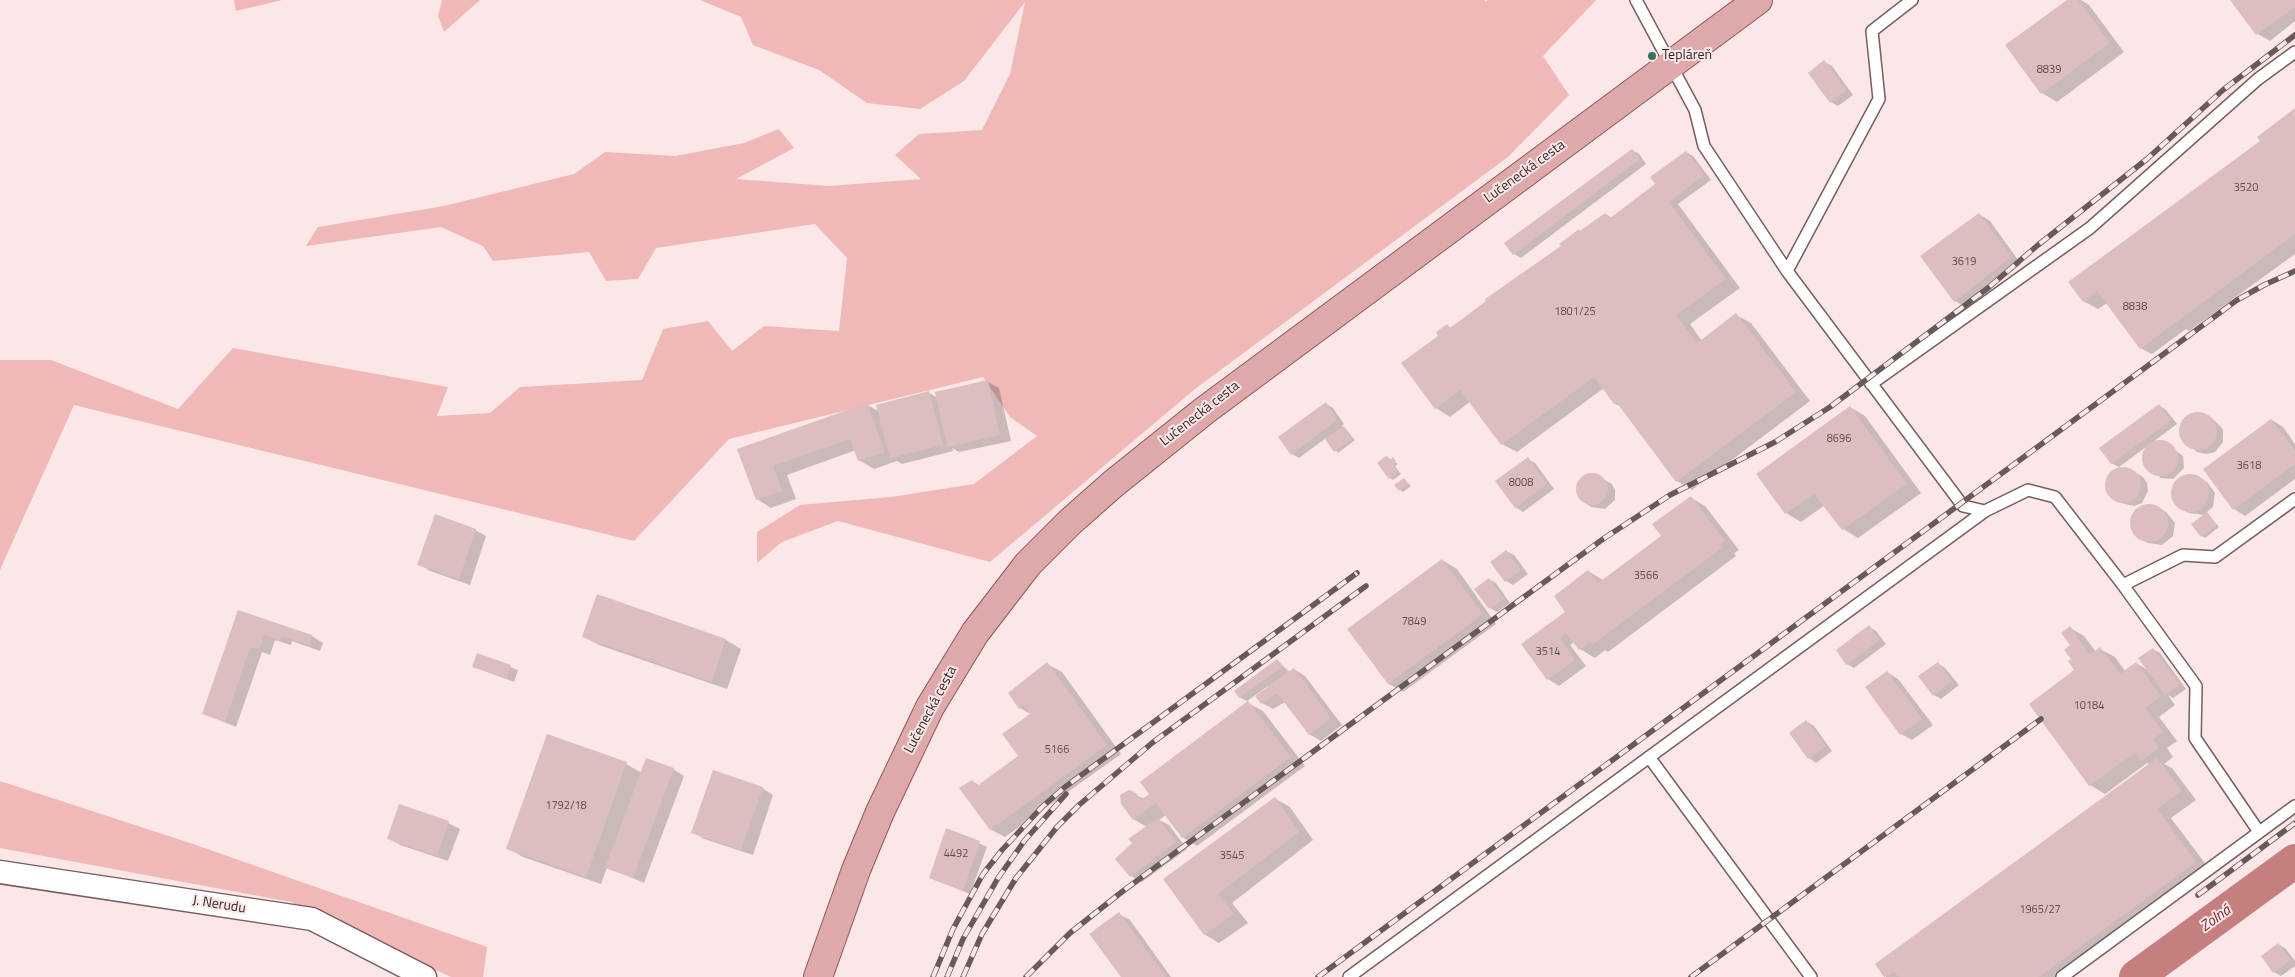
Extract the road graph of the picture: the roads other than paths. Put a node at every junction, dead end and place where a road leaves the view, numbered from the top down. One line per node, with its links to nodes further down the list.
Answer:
1 (1636, 0): 5 (lane)
2 (1758, 0): 5 (main road, Lučenecká cesta)
3 (1912, 0): 6 (lane)
4 (2295, 52): 7 (lane)
5 (1672, 64): 6 (lane); 16 (main road, Lučenecká cesta)
6 (1787, 271): 7 (lane)
7 (1872, 384): 9 (lane)
8 (2295, 498): 10 (lane)
9 (1985, 511): 10 (lane); 11 (lane)
10 (2124, 585): 13 (lane)
11 (1649, 757): 17 (lane); 18 (lane)
12 (2295, 806): 13 (lane)
13 (2259, 832): 19 (lane)
14 (0, 872): 15 (street, J. Nerudu)
15 (425, 977)
16 (818, 977)
17 (1349, 977)
18 (1811, 977)
19 (2062, 977)

